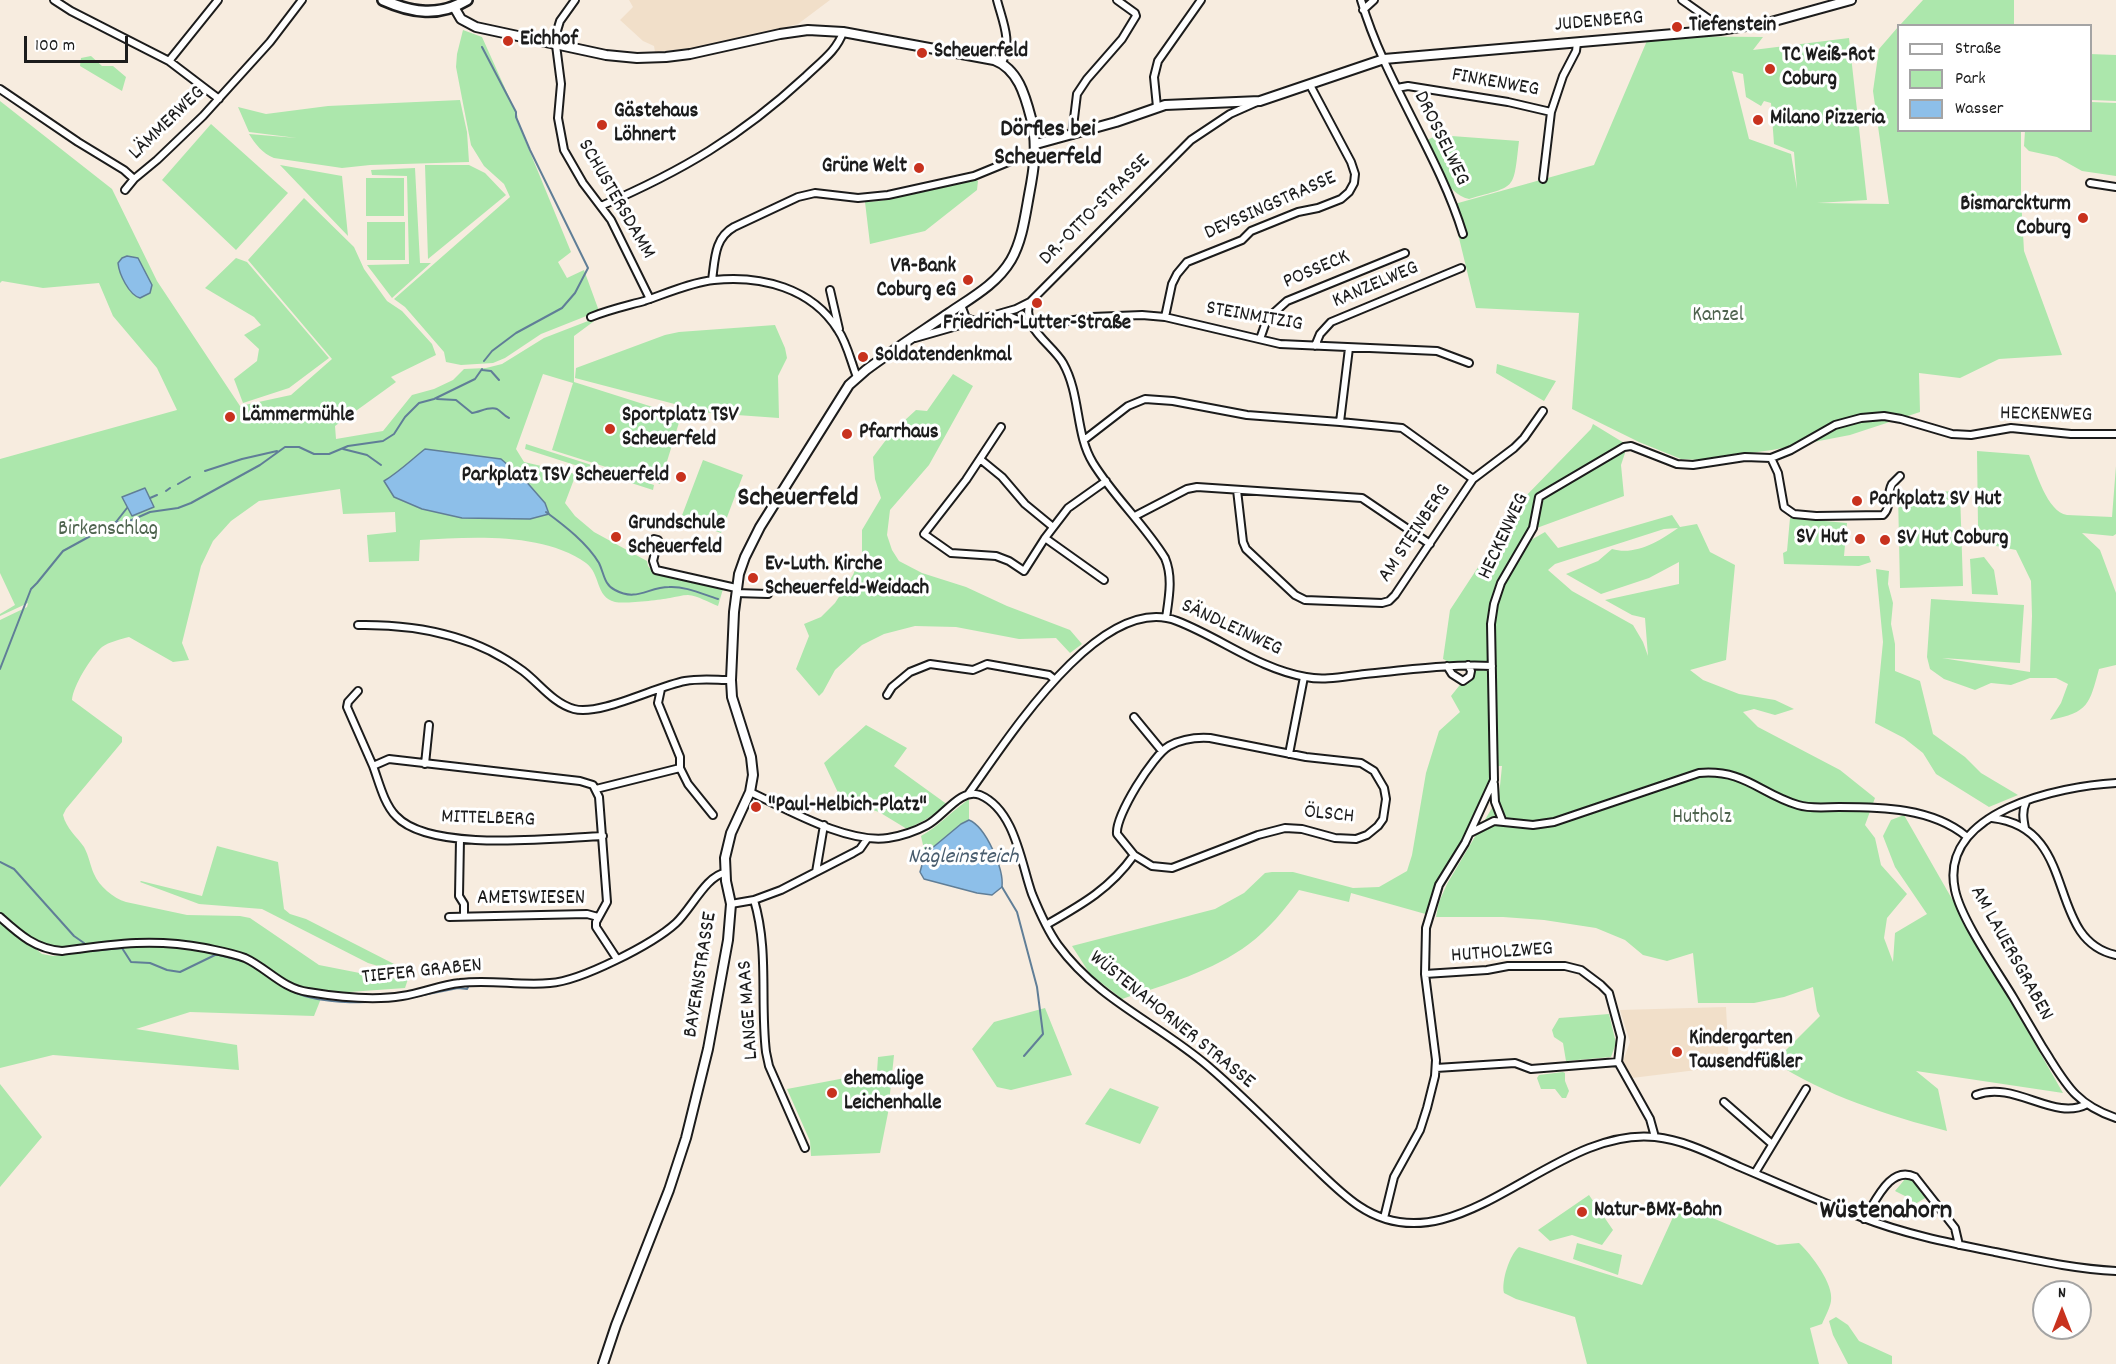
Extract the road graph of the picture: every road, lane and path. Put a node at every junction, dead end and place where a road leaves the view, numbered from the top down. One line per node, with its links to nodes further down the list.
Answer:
1 (54, 0): 21 (street)
2 (218, 0): 21 (street)
3 (302, 0): 26 (street, LÄMMERWEG)
4 (383, 0): 14 (main road)
5 (467, 0): 14 (main road)
6 (575, 0): 19 (street)
7 (997, 0): 22 (street)
8 (1117, 0): 32 (street)
9 (1201, 0): 29 (street)
10 (1360, 0): 15 (street, DROSSELWEG)
11 (1374, 0): 15 (street)
12 (1682, 0): 16 (street)
13 (1851, 0): 16 (street, JUDENBERG)
14 (454, 7): 19 (street)
15 (1364, 10): 20 (street, DROSSELWEG)
16 (1720, 30): 18 (street, JUDENBERG)
17 (843, 32): 19 (street); 22 (street); 40 (street)
18 (1577, 43): 20 (street, JUDENBERG); 30 (street)
19 (554, 44): 40 (street, SCHUSTERSDAMM)
20 (1384, 59): 23 (street, DR.-OTTO-STRASSE); 24 (street, DROSSELWEG)
21 (169, 61): 26 (street)
22 (1002, 63): 33 (street, BAYERNSTRASSE)
23 (1310, 85): 27 (street, DR.-OTTO-STRASSE); 51 (street, DEYSSINGSTRASSE)
24 (1397, 88): 30 (street, FINKENWEG); 41 (street, DROSSELWEG)
25 (0, 89): 35 (street)
26 (219, 99): 35 (street, LÄMMERWEG)
27 (1260, 101): 28 (street, DR.-OTTO-STRASSE); 31 (street, DR.-OTTO-STRASSE)
28 (1235, 103): 29 (street, DR.-OTTO-STRASSE); 31 (street)
29 (1157, 107): 32 (street, DR.-OTTO-STRASSE)
30 (1551, 112): 36 (street)
31 (1232, 114): 47 (street, DR.-OTTO-STRASSE)
32 (1072, 135): 33 (street, DR.-OTTO-STRASSE)
33 (1036, 144): 34 (street, BAYERNSTRASSE)
34 (1035, 154): 44 (street); 48 (street, BAYERNSTRASSE)
35 (134, 179): 39 (street, LÄMMERWEG)
36 (1543, 179)
37 (2090, 183): 38 (street)
38 (2116, 187)
39 (125, 190)
40 (601, 206): 46 (street, SCHUSTERSDAMM)
41 (1463, 234)
42 (1405, 253): 56 (street, POSSECK)
43 (1461, 268): 57 (street, KANZELWEG)
44 (712, 280): 46 (street); 54 (street)
45 (830, 290): 54 (street)
46 (650, 298): 50 (street)
47 (1030, 302): 49 (street, DR.-OTTO-STRASSE); 53 (street)
48 (961, 305): 52 (street); 55 (street, BAYERNSTRASSE)
49 (1001, 313): 52 (street, DR.-OTTO-STRASSE); 53 (street)
50 (591, 317)
51 (1165, 317): 53 (street, STEINMITZIG); 56 (street, STEINMITZIG)
52 (979, 319): 55 (street, DR.-OTTO-STRASSE)
53 (1033, 327): 65 (street)
54 (840, 332): 60 (street)
55 (911, 339): 60 (street, BAYERNSTRASSE)
56 (1260, 339): 57 (street, STEINMITZIG)
57 (1315, 346): 58 (street, STEINMITZIG)
58 (1349, 348): 59 (street, STEINMITZIG); 62 (street)
59 (1469, 363)
60 (857, 377): 78 (street, BAYERNSTRASSE)
61 (1543, 411): 69 (street, AM STEINBERG)
62 (1340, 422): 65 (street, AM STEINBERG); 69 (street, AM STEINBERG)
63 (1000, 428): 67 (street)
64 (2116, 434): 66 (street, HECKENWEG)
65 (1084, 440): 70 (street)
66 (1771, 458): 68 (street); 84 (street, HECKENWEG)
67 (980, 459): 73 (street); 74 (street)
68 (1900, 476)
69 (1473, 479): 76 (street, AM STEINBERG)
70 (1106, 482): 72 (street); 73 (street)
71 (1237, 490): 72 (street); 76 (street); 76 (street, AM STEINBERG)
72 (1136, 516): 80 (street)
73 (1053, 527): 74 (street)
74 (1045, 538): 77 (street)
75 (654, 539): 78 (street)
76 (1430, 544)
77 (1104, 580)
78 (736, 590): 79 (street); 87 (street, BAYERNSTRASSE)
79 (768, 594)
80 (1166, 618): 85 (street, SÄNDLEINWEG); 86 (street, SÄNDLEINWEG)
81 (358, 625): 88 (street)
82 (1468, 665): 83 (street, SÄNDLEINWEG); 83 (street); 84 (street, SÄNDLEINWEG)
83 (1447, 666): 85 (street, SÄNDLEINWEG)
84 (1492, 666): 98 (street, HECKENWEG)
85 (1304, 677): 94 (street)
86 (1054, 679): 90 (street); 102 (street, SÄNDLEINWEG)
87 (731, 680): 88 (street); 101 (street, BAYERNSTRASSE)
88 (661, 689): 97 (street)
89 (358, 691): 96 (street, MITTELBERG)
90 (887, 695)
91 (1134, 717): 93 (street)
92 (429, 725): 95 (street)
93 (1162, 751): 94 (street, ÖLSCH); 114 (street)
94 (1289, 754): 114 (street, ÖLSCH)
95 (425, 764): 96 (street); 100 (street)
96 (373, 766): 112 (street, MITTELBERG)
97 (680, 768): 100 (street); 104 (street)
98 (1494, 780): 106 (street); 109 (street, HECKENWEG)
99 (2116, 783): 103 (street)
100 (596, 789): 110 (street)
101 (750, 792): 107 (street); 116 (street, BAYERNSTRASSE)
102 (969, 794): 113 (street); 123 (street, WÜSTENAHORNER STRASSE)
103 (2026, 801): 105 (street); 108 (street)
104 (713, 815)
105 (1992, 818): 108 (street); 111 (street)
106 (1502, 820): 109 (street); 111 (street)
107 (824, 825): 113 (street); 115 (street)
108 (2025, 828): 124 (street)
109 (1470, 832): 126 (street, HECKENWEG)
110 (603, 836): 112 (street, MITTELBERG); 122 (street)
111 (1966, 836): 132 (street, AM LAUERSGRABEN)
112 (460, 839): 119 (street, AMETSWIESEN)
113 (867, 839): 115 (street)
114 (1134, 855): 123 (street)
115 (816, 872): 117 (street)
116 (725, 873): 118 (street, BAYERNSTRASSE); 125 (street, TIEFER GRABEN)
117 (754, 900): 118 (street); 136 (street, LANGE MAAS)
118 (731, 904): 142 (street, BAYERNSTRASSE)
119 (464, 916): 121 (street, AMETSWIESEN); 122 (street, AMETSWIESEN)
120 (0, 917): 125 (street, TIEFER GRABEN)
121 (449, 917)
122 (598, 917): 125 (street)
123 (1046, 925): 138 (street, WÜSTENAHORNER STRASSE)
124 (2116, 955)
125 (617, 958)
126 (1425, 974): 127 (street, HUTHOLZWEG); 128 (street, HECKENWEG)
127 (1618, 1062): 128 (street); 134 (street)
128 (1436, 1068): 138 (street, HECKENWEG)
129 (1806, 1089): 135 (street)
130 (1976, 1095): 132 (street)
131 (1724, 1102): 135 (street)
132 (2087, 1104): 133 (street, AM LAUERSGRABEN)
133 (2116, 1118)
134 (1655, 1137): 137 (street, WÜSTENAHORNER STRASSE); 138 (street, WÜSTENAHORNER STRASSE)
135 (1772, 1144): 137 (street)
136 (805, 1148)
137 (1755, 1173): 139 (street, WÜSTENAHORNER STRASSE)
138 (1384, 1218)
139 (1864, 1219): 140 (street, WÜSTENAHORNER STRASSE); 140 (street)
140 (1959, 1245): 141 (street, WÜSTENAHORNER STRASSE)
141 (2116, 1271)
142 (603, 1364)

